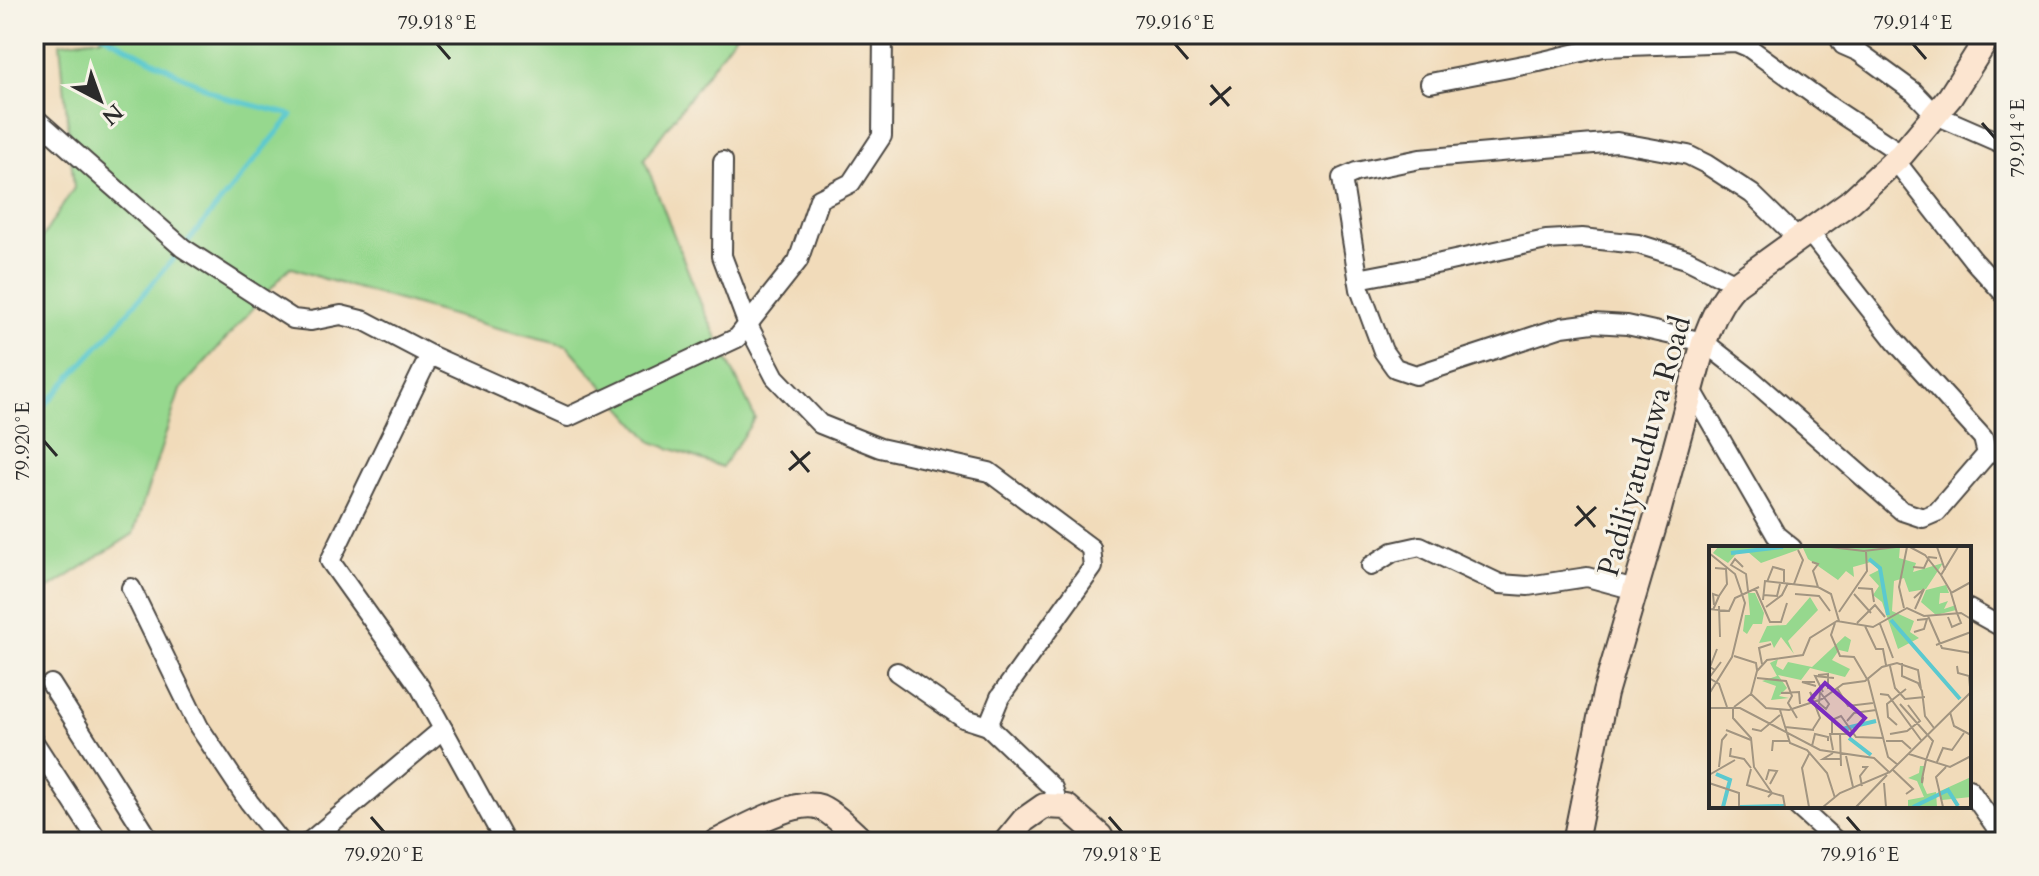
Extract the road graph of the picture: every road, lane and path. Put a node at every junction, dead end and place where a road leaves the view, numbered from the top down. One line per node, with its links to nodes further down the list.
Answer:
1 (883, 34): 14 (street)
2 (1837, 34): 5 (street)
3 (1990, 34): 5 (street, Padiliyatuduwa Road)
4 (1430, 83): 8 (street)
5 (1936, 115): 7 (street); 8 (street, Padiliyatuduwa Road)
6 (34, 117): 16 (street)
7 (2005, 145)
8 (1898, 157): 10 (street, Padiliyatuduwa Road); 13 (street)
9 (723, 161): 14 (street)
10 (1803, 236): 11 (street); 12 (street, Padiliyatuduwa Road); 15 (street)
11 (1358, 279): 12 (street); 15 (street)
12 (1736, 284): 15 (street, Padiliyatuduwa Road)
13 (2005, 295)
14 (748, 325): 16 (street); 26 (street)
15 (1704, 342): 17 (street, Padiliyatuduwa Road)
16 (430, 355): 27 (street)
17 (1691, 388): 18 (street); 21 (street, Padiliyatuduwa Road)
18 (1790, 546)
19 (1371, 566): 21 (street)
20 (131, 588): 37 (street)
21 (1635, 590): 44 (street, Padiliyatuduwa Road)
22 (1971, 610): 23 (street)
23 (2005, 629)
24 (897, 672): 26 (street)
25 (51, 684): 36 (street)
26 (988, 726): 30 (street)
27 (443, 729): 38 (street); 39 (street)
28 (34, 742): 35 (street)
29 (1971, 792): 33 (street)
30 (1059, 807): 42 (street); 43 (street)
31 (1799, 808): 45 (street)
32 (34, 837): 34 (street)
33 (2005, 840)
34 (38, 842)
35 (99, 842)
36 (151, 842)
37 (281, 842)
38 (309, 842)
39 (505, 842)
40 (716, 842): 41 (street)
41 (863, 842)
42 (1006, 842)
43 (1103, 842)
44 (1575, 842)
45 (1837, 842)

